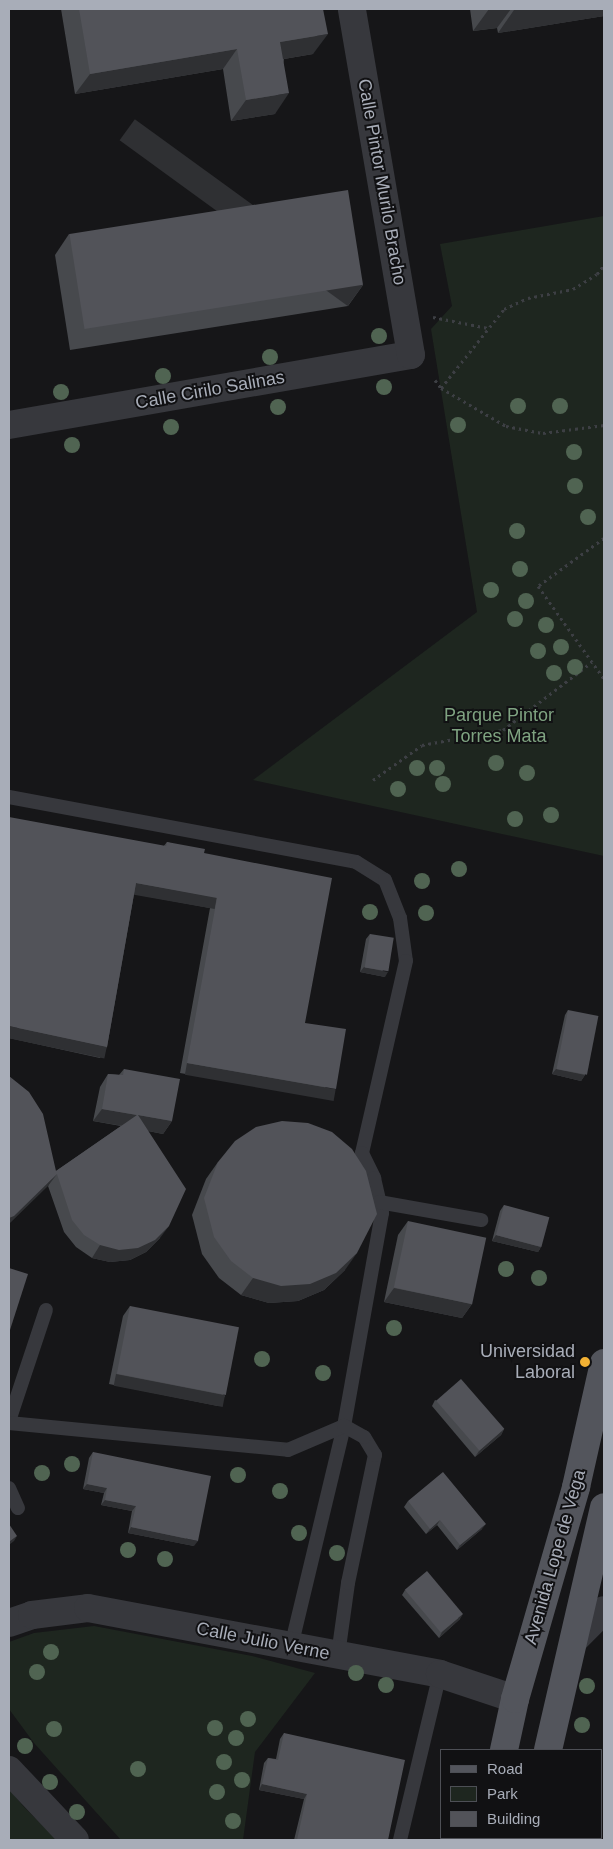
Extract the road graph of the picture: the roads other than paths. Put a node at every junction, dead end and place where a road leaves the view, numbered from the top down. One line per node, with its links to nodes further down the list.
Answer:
1 (352, 9): 2 (street, Calle Pintor Murilo Bracho)
2 (412, 355): 3 (street, Calle Cirilo Salinas)
3 (9, 425)
4 (9, 797): 5 (lane)
5 (380, 1202): 6 (lane); 10 (lane)
6 (481, 1220)
7 (46, 1310): 9 (lane)
8 (604, 1364): 11 (main road, Avenida Lope de Vega)
9 (9, 1422): 10 (lane)
10 (344, 1426): 19 (lane); 20 (lane)
11 (576, 1487): 13 (main road); 22 (main road, Avenida Lope de Vega)
12 (9, 1488): 15 (lane)
13 (604, 1493)
14 (604, 1507): 18 (main road, Avenida Lope de Vega)
15 (18, 1508)
16 (604, 1610): 18 (street)
17 (9, 1622): 19 (street, Calle Julio Verne)
18 (574, 1640): 24 (main road, Avenida Lope de Vega)
19 (291, 1646): 20 (street, Calle Julio Verne)
20 (338, 1655): 21 (street, Calle Julio Verne)
21 (440, 1674): 22 (street, Calle Julio Verne); 27 (lane)
22 (515, 1699): 23 (main road, Avenida Lope de Vega)
23 (504, 1749)
24 (548, 1749)
25 (9, 1770): 26 (street)
26 (75, 1840)
27 (400, 1840)

